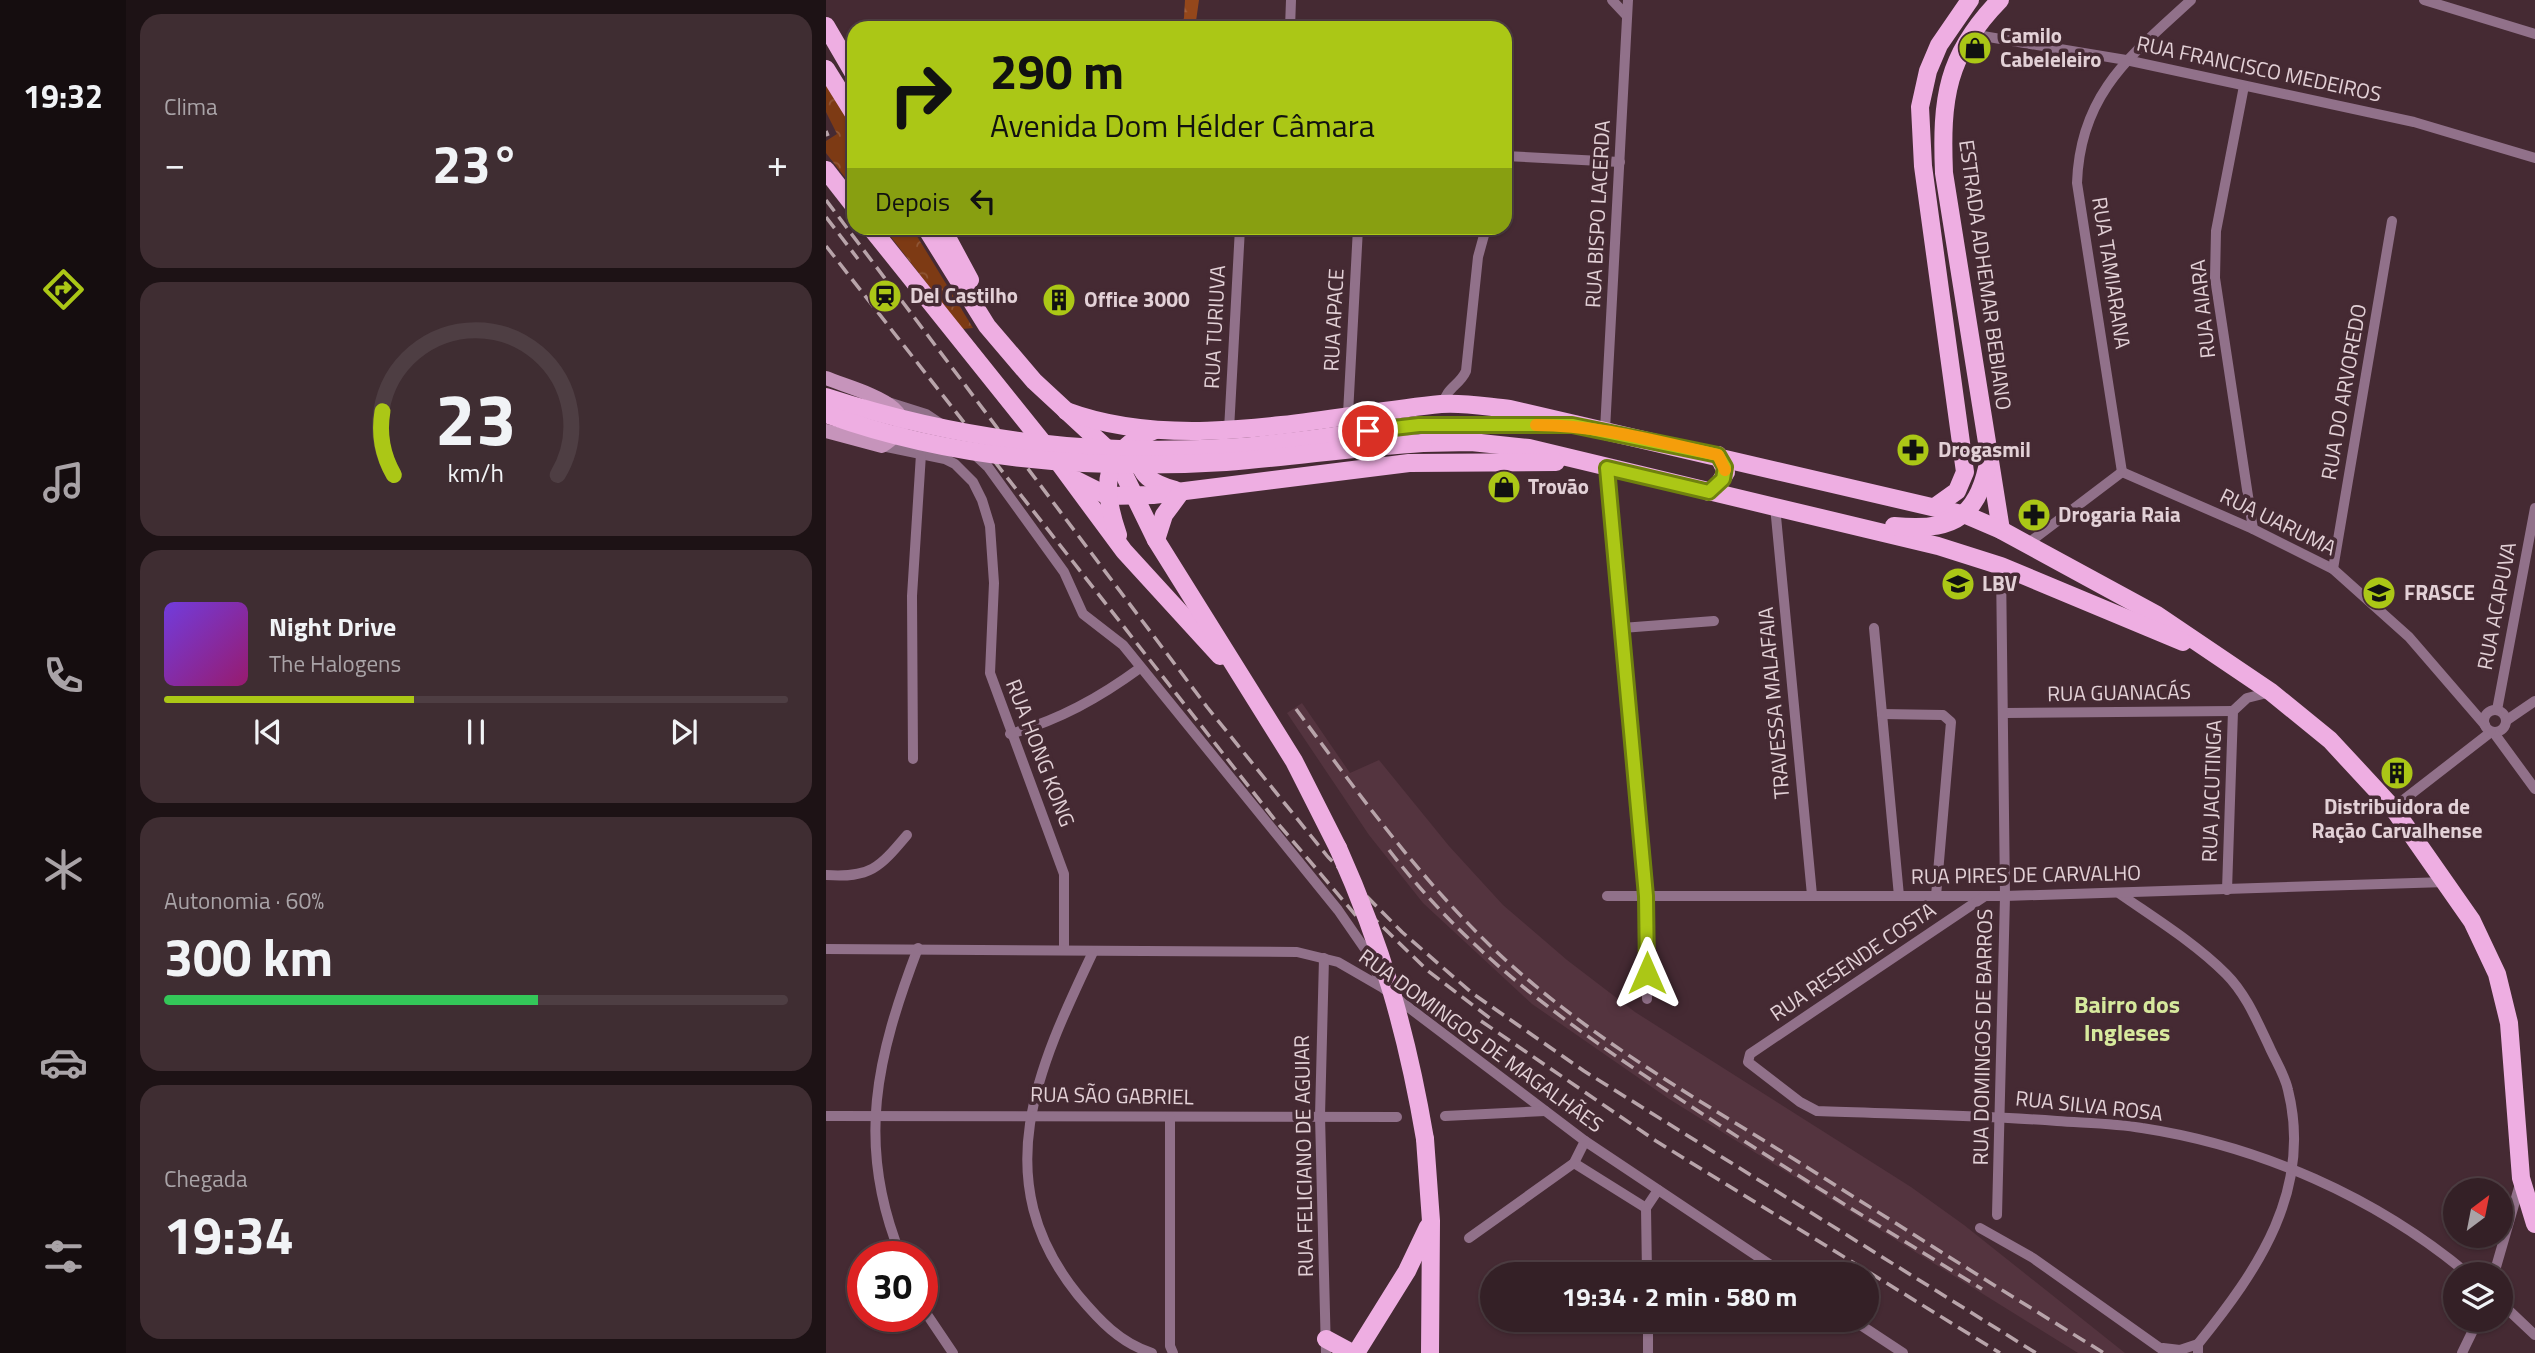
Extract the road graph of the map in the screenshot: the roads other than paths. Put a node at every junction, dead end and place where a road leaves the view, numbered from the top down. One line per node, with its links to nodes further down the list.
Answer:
1 (1291, 0): 9 (street)
2 (1612, 0): 8 (street)
3 (1628, 0): 8 (street, RUA BISPO LACERDA)
4 (1970, 0): 60 (main road)
5 (2000, 0): 11 (main road, ESTRADA ADHEMAR BEBIANO)
6 (2191, 0): 13 (street, RUA TAMIARANA)
7 (2424, 0): 12 (street)
8 (1628, 16): 20 (street, RUA BISPO LACERDA)
9 (1290, 21)
10 (826, 26): 14 (main road)
11 (1971, 34): 13 (street, RUA FRANCISCO MEDEIROS); 50 (main road, ESTRADA ADHEMAR BEBIANO)
12 (2535, 34)
13 (2126, 60): 16 (street, RUA FRANCISCO MEDEIROS); 53 (street, RUA TAMIARANA)
14 (847, 62)
15 (826, 69): 17 (main road)
16 (2244, 86): 19 (street, RUA FRANCISCO MEDEIROS); 64 (street, RUA AIARA)
17 (847, 103)
18 (1512, 156): 20 (street)
19 (2535, 158)
20 (1620, 162): 42 (street, RUA BISPO LACERDA)
21 (826, 170): 22 (main road)
22 (847, 197)
23 (2392, 221): 70 (street, RUA DO ARVOREDO)
24 (877, 235): 48 (main road)
25 (930, 235): 30 (main road)
26 (946, 235): 30 (main road)
27 (1240, 235): 40 (street, RUA TURIUVA)
28 (1358, 235): 37 (street, RUA APACE)
29 (1484, 235): 34 (street)
30 (987, 326): 35 (main road)
31 (826, 378): 33 (street)
32 (826, 397): 38 (main road, bridge)
33 (886, 401): 39 (street); 44 (street)
34 (1443, 404): 37 (main road); 38 (main road)
35 (1066, 411): 41 (main road); 47 (main road); 48 (main road)
36 (826, 414): 51 (main road, bridge)
37 (1348, 414): 40 (main road)
38 (1572, 425): 42 (main road)
39 (946, 428): 49 (street); 75 (street)
40 (1229, 429): 41 (main road)
41 (1154, 430): 47 (main road); 55 (main road)
42 (1605, 430): 46 (main road)
43 (826, 431): 44 (street)
44 (882, 446): 45 (street)
45 (922, 454): 49 (street); 88 (street)
46 (1718, 455): 56 (main road); 60 (main road)
47 (1115, 456): 57 (main road); 58 (main road)
48 (1056, 458): 54 (main road)
49 (945, 459): 87 (street, RUA HONG KONG)
50 (1988, 461): 63 (main road); 65 (main road, ESTRADA ADHEMAR BEBIANO)
51 (1581, 462): 52 (main road); 55 (main road)
52 (1607, 468): 56 (main road); 72 (street)
53 (2122, 472): 64 (street, RUA UARUMA); 67 (street)
54 (1068, 475): 57 (main road); 68 (main road)
55 (1181, 492): 58 (main road); 66 (main road)
56 (1709, 492): 59 (main road)
57 (1108, 496): 58 (main road); 68 (main road)
58 (1135, 496): 66 (main road)
59 (1775, 506): 62 (main road); 96 (street, TRAVESSA MALAFAIA)
60 (1936, 506): 63 (main road)
61 (2535, 508): 81 (street, RUA ACAPUVA)
62 (1815, 514): 63 (main road); 69 (main road)
63 (1966, 515): 65 (main road)
64 (2253, 529): 70 (street, RUA UARUMA)
65 (2001, 530): 67 (main road)
66 (1156, 540): 76 (main road)
67 (2027, 544): 74 (main road)
68 (1124, 551): 76 (main road)
69 (2001, 566): 74 (main road); 83 (street, RUA DOMINGOS DE BARROS)
70 (2333, 569): 86 (street, RUA UARUMA)
71 (1714, 621): 72 (street)
72 (1622, 628): 98 (street)
73 (1874, 628): 84 (street)
74 (2210, 653): 77 (main road)
75 (1140, 668): 87 (street); 108 (street)
76 (1241, 676): 127 (main road, bridge)
77 (2249, 677): 78 (main road); 79 (street, RUA JACUTINGA)
78 (2271, 692): 79 (street, RUA JACUTINGA); 90 (main road)
79 (2247, 698): 82 (street, RUA JACUTINGA)
80 (2535, 701): 85 (street)
81 (2497, 710): 85 (street); 86 (street)
82 (2233, 711): 83 (street, RUA GUANACÁS); 94 (street, RUA JACUTINGA)
83 (2005, 713): 102 (street, RUA DOMINGOS DE BARROS)
84 (1882, 714): 99 (street); 100 (street)
85 (2507, 720): 86 (street)
86 (2490, 730): 89 (street, RUA UARUMA); 90 (street)
87 (1010, 734): 105 (street, RUA HONG KONG)
88 (913, 759)
89 (2535, 789)
90 (2393, 808): 93 (main road)
91 (907, 835): 92 (street)
92 (826, 875)
93 (2446, 882): 94 (street, RUA PIRES DE CARVALHO); 123 (main road)
94 (2227, 890): 95 (street, RUA PIRES DE CARVALHO)
95 (2120, 894): 102 (street, RUA PIRES DE CARVALHO); 122 (street)
96 (1812, 895): 98 (street, RUA PIRES DE CARVALHO); 99 (street, RUA PIRES DE CARVALHO)
97 (1607, 896): 98 (street, RUA PIRES DE CARVALHO)
98 (1646, 896): 109 (street)
99 (1899, 896): 100 (street, RUA PIRES DE CARVALHO)
100 (1936, 896): 101 (street, RUA PIRES DE CARVALHO)
101 (1985, 896): 102 (street, RUA PIRES DE CARVALHO); 110 (street, RUA RESENDE COSTA)
102 (2006, 897): 119 (street, RUA DOMINGOS DE BARROS)
103 (918, 948): 104 (street, RUA DOMINGOS DE MAGALHÃES); 105 (street, RUA DOMINGOS DE MAGALHÃES); 113 (street)
104 (826, 949)
105 (1064, 950): 106 (street, RUA DOMINGOS DE MAGALHÃES)
106 (1093, 952): 107 (street, RUA DOMINGOS DE MAGALHÃES); 112 (street)
107 (1324, 958): 108 (street, RUA DOMINGOS DE MAGALHÃES); 114 (street, RUA FELICIANO DE AGUIAR)
108 (1383, 988): 111 (street, RUA DOMINGOS DE MAGALHÃES)
109 (1647, 999)
110 (1800, 1102): 119 (street, RUA SILVA ROSA)
111 (1545, 1111): 117 (street); 120 (street, RUA DOMINGOS DE MAGALHÃES)
112 (1029, 1114): 113 (street, RUA SÃO GABRIEL); 118 (street, RUA SÃO GABRIEL); 148 (street)
113 (874, 1115): 115 (street, RUA SÃO GABRIEL); 131 (street)
114 (1320, 1115): 116 (street, RUA SÃO GABRIEL); 118 (street, RUA SÃO GABRIEL); 144 (street, RUA FELICIANO DE AGUIAR)
115 (826, 1116)
116 (1397, 1116)
117 (1444, 1116)
118 (1170, 1117): 146 (street)
119 (1998, 1117): 122 (street, RUA SILVA ROSA); 126 (street, RUA DOMINGOS DE BARROS)
120 (1586, 1141): 121 (street); 124 (street, RUA DOMINGOS DE MAGALHÃES)
121 (1574, 1163): 125 (street); 130 (street)
122 (2293, 1169): 134 (street, RUA SILVA ROSA); 145 (street)
123 (2521, 1178): 128 (main road); 135 (street)
124 (1658, 1190): 125 (street); 133 (street, RUA DOMINGOS DE MAGALHÃES)
125 (1646, 1208): 132 (street)
126 (1997, 1215)
127 (1431, 1221): 149 (main road); 150 (main road)
128 (2535, 1224)
129 (1980, 1228): 143 (street)
130 (1469, 1238)
131 (897, 1241)
132 (1647, 1262)
133 (1766, 1262)
134 (2454, 1262)
135 (2497, 1262)
136 (2513, 1314): 141 (street)
137 (938, 1331): 147 (street)
138 (1648, 1332): 151 (street)
139 (1872, 1332): 142 (street)
140 (2472, 1332): 155 (street)
141 (2535, 1335)
142 (1883, 1339): 152 (street); 153 (street)
143 (2153, 1345): 145 (street); 154 (street)
144 (1326, 1346): 149 (main road)
145 (2199, 1348)
146 (1171, 1352)
147 (953, 1353)
148 (1153, 1353)
149 (1354, 1353)
150 (1430, 1353)
151 (1648, 1353)
152 (1880, 1353)
153 (1903, 1353)
154 (2167, 1353)
155 (2462, 1353)

